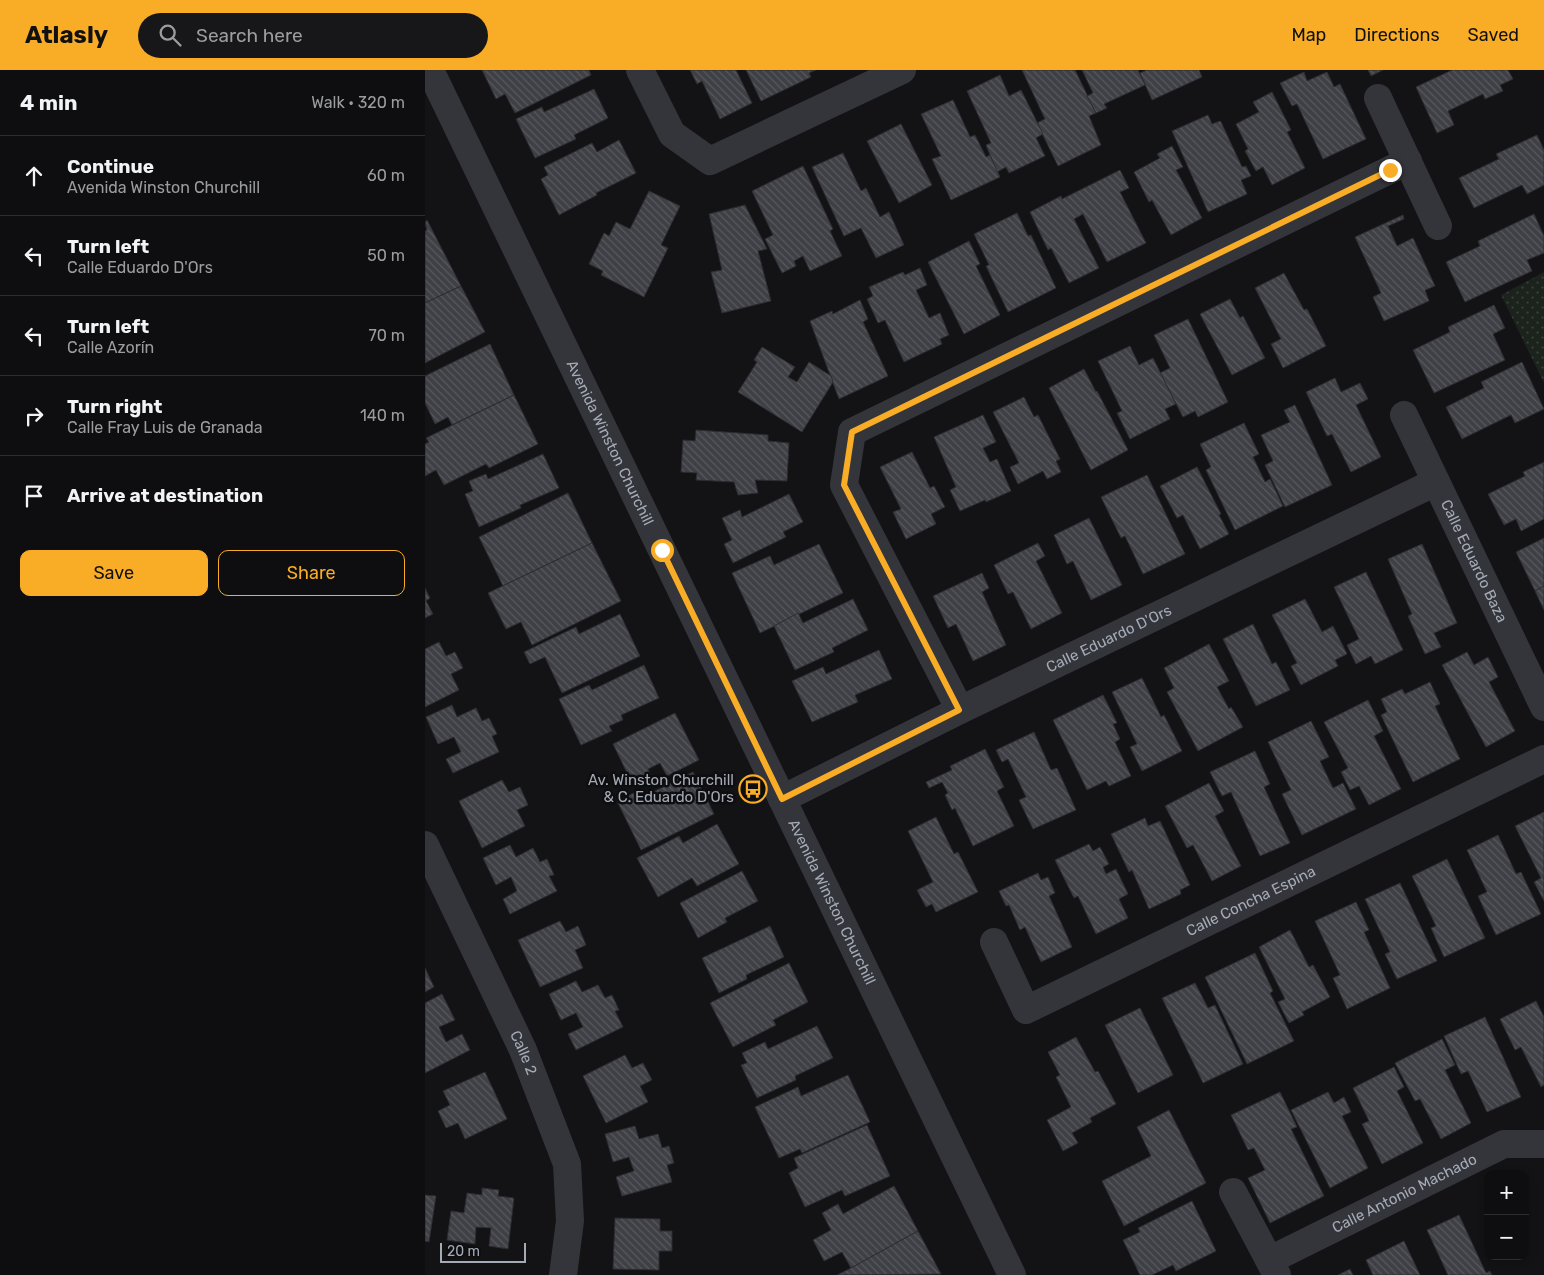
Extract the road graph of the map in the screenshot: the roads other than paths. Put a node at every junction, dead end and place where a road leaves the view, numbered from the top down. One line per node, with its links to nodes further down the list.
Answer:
1 (430, 70): 12 (street, Avenida Winston Churchill)
2 (640, 70): 3 (street)
3 (902, 70)
4 (1378, 98): 5 (street)
5 (1408, 161): 6 (street); 10 (street)
6 (1438, 226)
7 (1404, 415): 8 (street, Calle Eduardo Baza)
8 (1436, 482): 9 (street, Calle Eduardo Baza); 10 (street, Calle Eduardo D'Ors)
9 (1544, 707)
10 (959, 710): 12 (street, Calle Eduardo D'Ors)
11 (1544, 759): 14 (street, Calle Concha Espina)
12 (782, 799): 19 (street, Avenida Winston Churchill)
13 (425, 845): 18 (street, Calle 2)
14 (994, 942)
15 (1544, 1144): 17 (street, Calle Antonio Machado)
16 (1233, 1192): 17 (street, Calle Antonio Machado)
17 (1273, 1267)
18 (563, 1275)
19 (1012, 1275)

